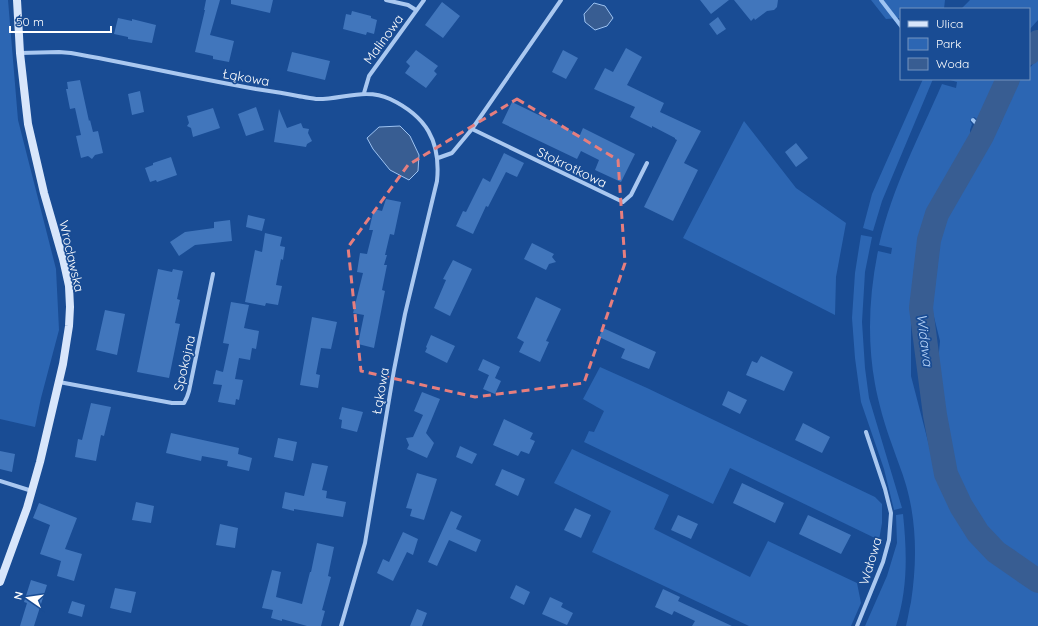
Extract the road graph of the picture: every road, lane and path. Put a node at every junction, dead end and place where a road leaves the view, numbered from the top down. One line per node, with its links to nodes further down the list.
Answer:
1 (17, 0): 6 (street, Wrocławska)
2 (386, 0): 5 (street)
3 (424, 0): 5 (street, Malinowa)
4 (561, 0): 8 (street)
5 (416, 10): 7 (street, Malinowa)
6 (20, 53): 7 (street, Łąkowa); 12 (street, Wrocławska)
7 (364, 93): 9 (street, Łąkowa)
8 (472, 129): 9 (street); 10 (street, Stokrotkowa)
9 (438, 158): 17 (street, Łąkowa)
10 (647, 163)
11 (213, 274): 12 (street, Spokojna)
12 (59, 382): 15 (street, Wrocławska)
13 (866, 432): 18 (street, Wałowa)
14 (0, 481): 15 (street)
15 (32, 491): 16 (street, Wrocławska)
16 (0, 582)
17 (341, 626)
18 (857, 626)

